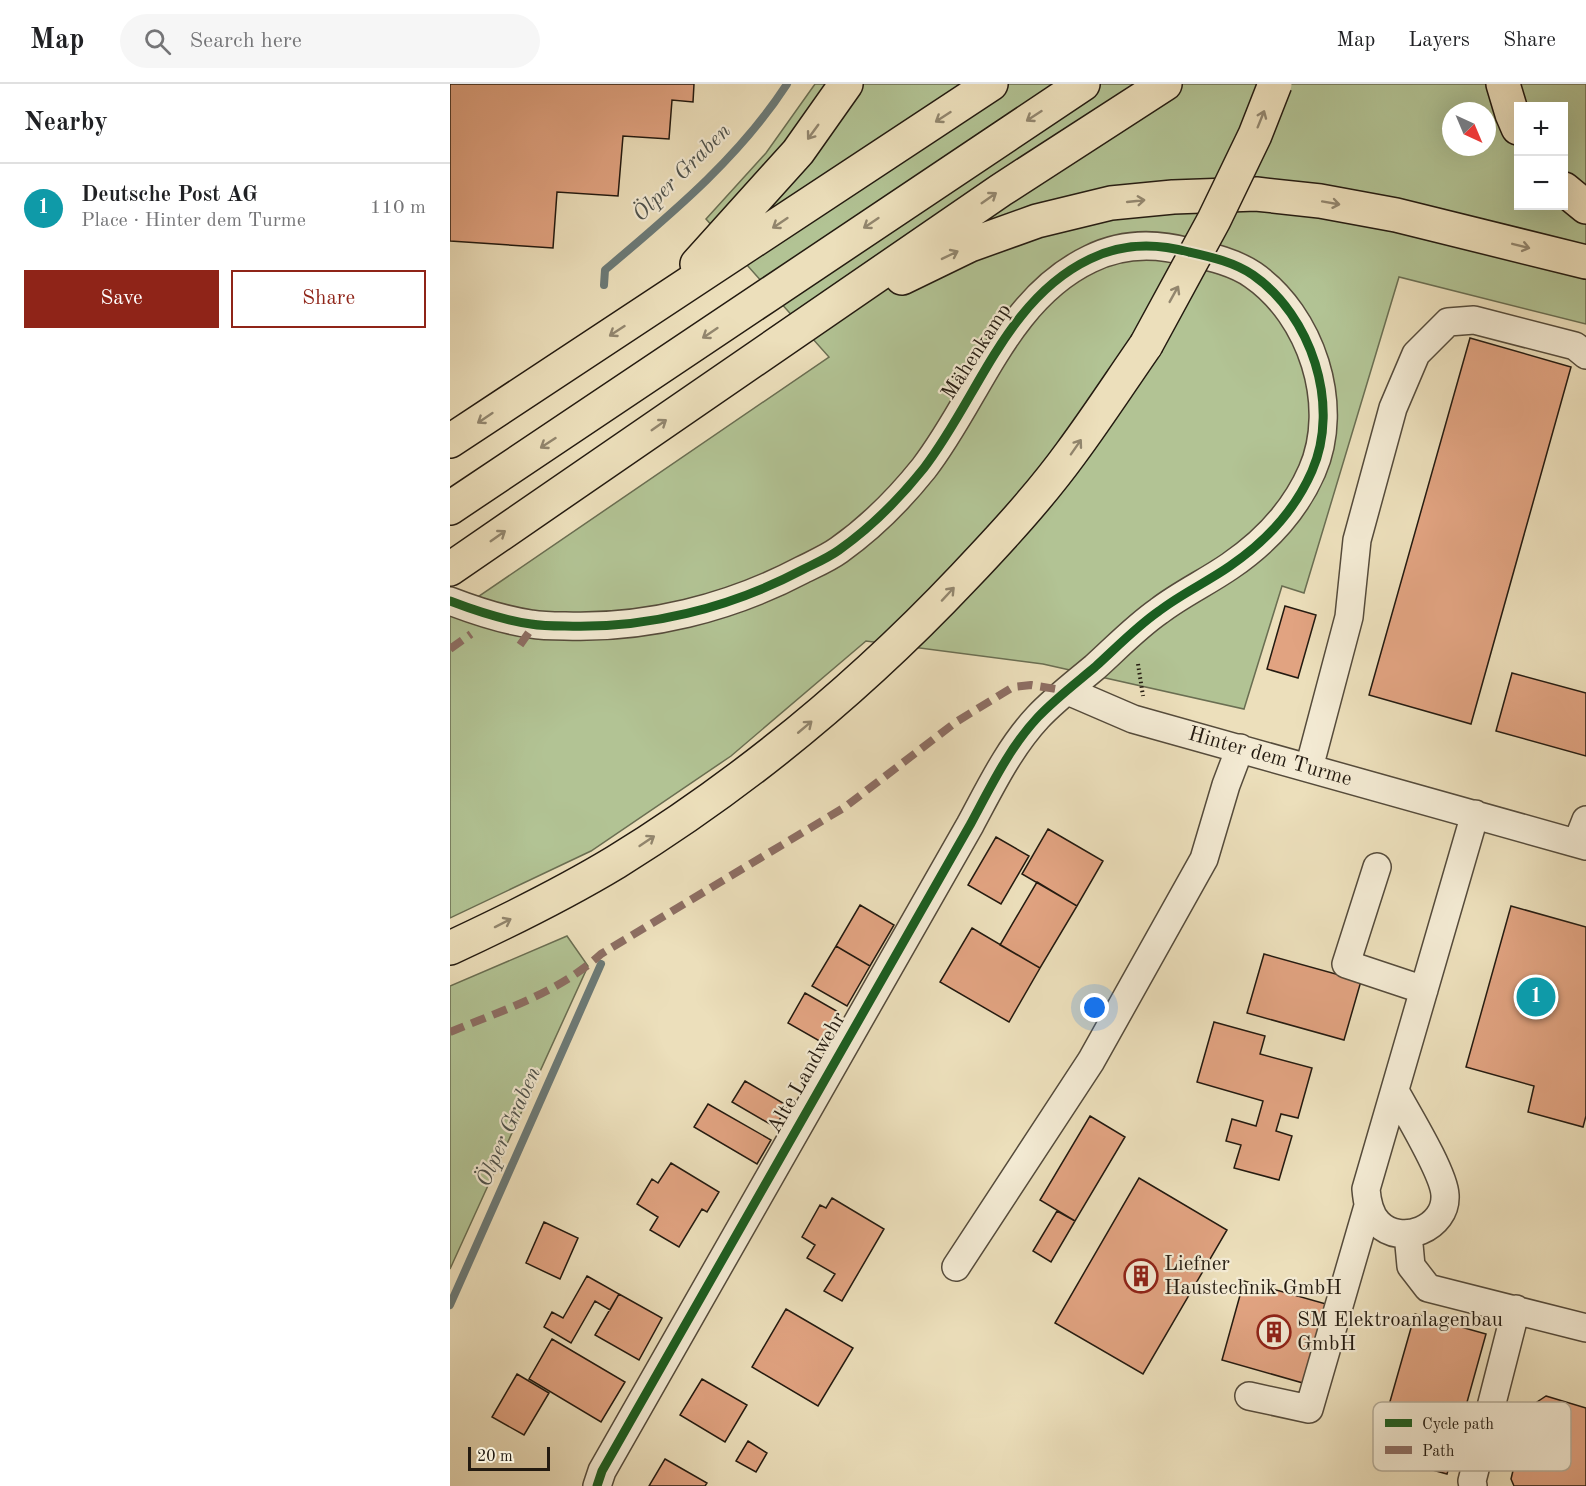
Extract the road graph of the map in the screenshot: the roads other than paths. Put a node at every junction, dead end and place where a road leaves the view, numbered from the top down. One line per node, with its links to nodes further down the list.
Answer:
1 (846, 84): 11 (highway, one-way to 11)
2 (992, 84): 11 (highway, one-way to 11)
3 (1083, 84): 15 (highway, one-way to 15)
4 (1165, 84): 12 (highway, one-way to 4)
5 (1275, 84): 24 (highway, one-way to 5, bridge)
6 (1503, 84): 7 (highway)
7 (1514, 116)
8 (1568, 193): 9 (highway)
9 (1586, 207)
10 (1586, 262): 12 (highway, one-way to 10)
11 (665, 298): 14 (highway, one-way to 14)
12 (803, 326): 16 (highway, one-way to 12)
13 (1586, 355): 20 (street)
14 (450, 441)
15 (450, 507)
16 (450, 569)
17 (450, 601): 18 (street, Mähenkamp)
18 (1068, 691): 19 (street, Hinter dem Turme); 35 (street, Alte Landwehr)
19 (1240, 748): 20 (street, Hinter dem Turme); 29 (street)
20 (1309, 768): 21 (street, Hinter dem Turme)
21 (1475, 814): 22 (street, Hinter dem Turme); 25 (street)
22 (1583, 836)
23 (1377, 867): 25 (street)
24 (450, 948)
25 (1424, 990): 26 (street)
26 (1395, 1091): 27 (street); 28 (street)
27 (1368, 1206): 28 (street); 32 (street)
28 (1408, 1234): 30 (street)
29 (956, 1267)
30 (1516, 1309): 31 (street); 33 (street)
31 (1586, 1328)
32 (1249, 1396)
33 (1492, 1402)
34 (1475, 1471): 36 (street)
35 (597, 1486)
36 (1473, 1486)

